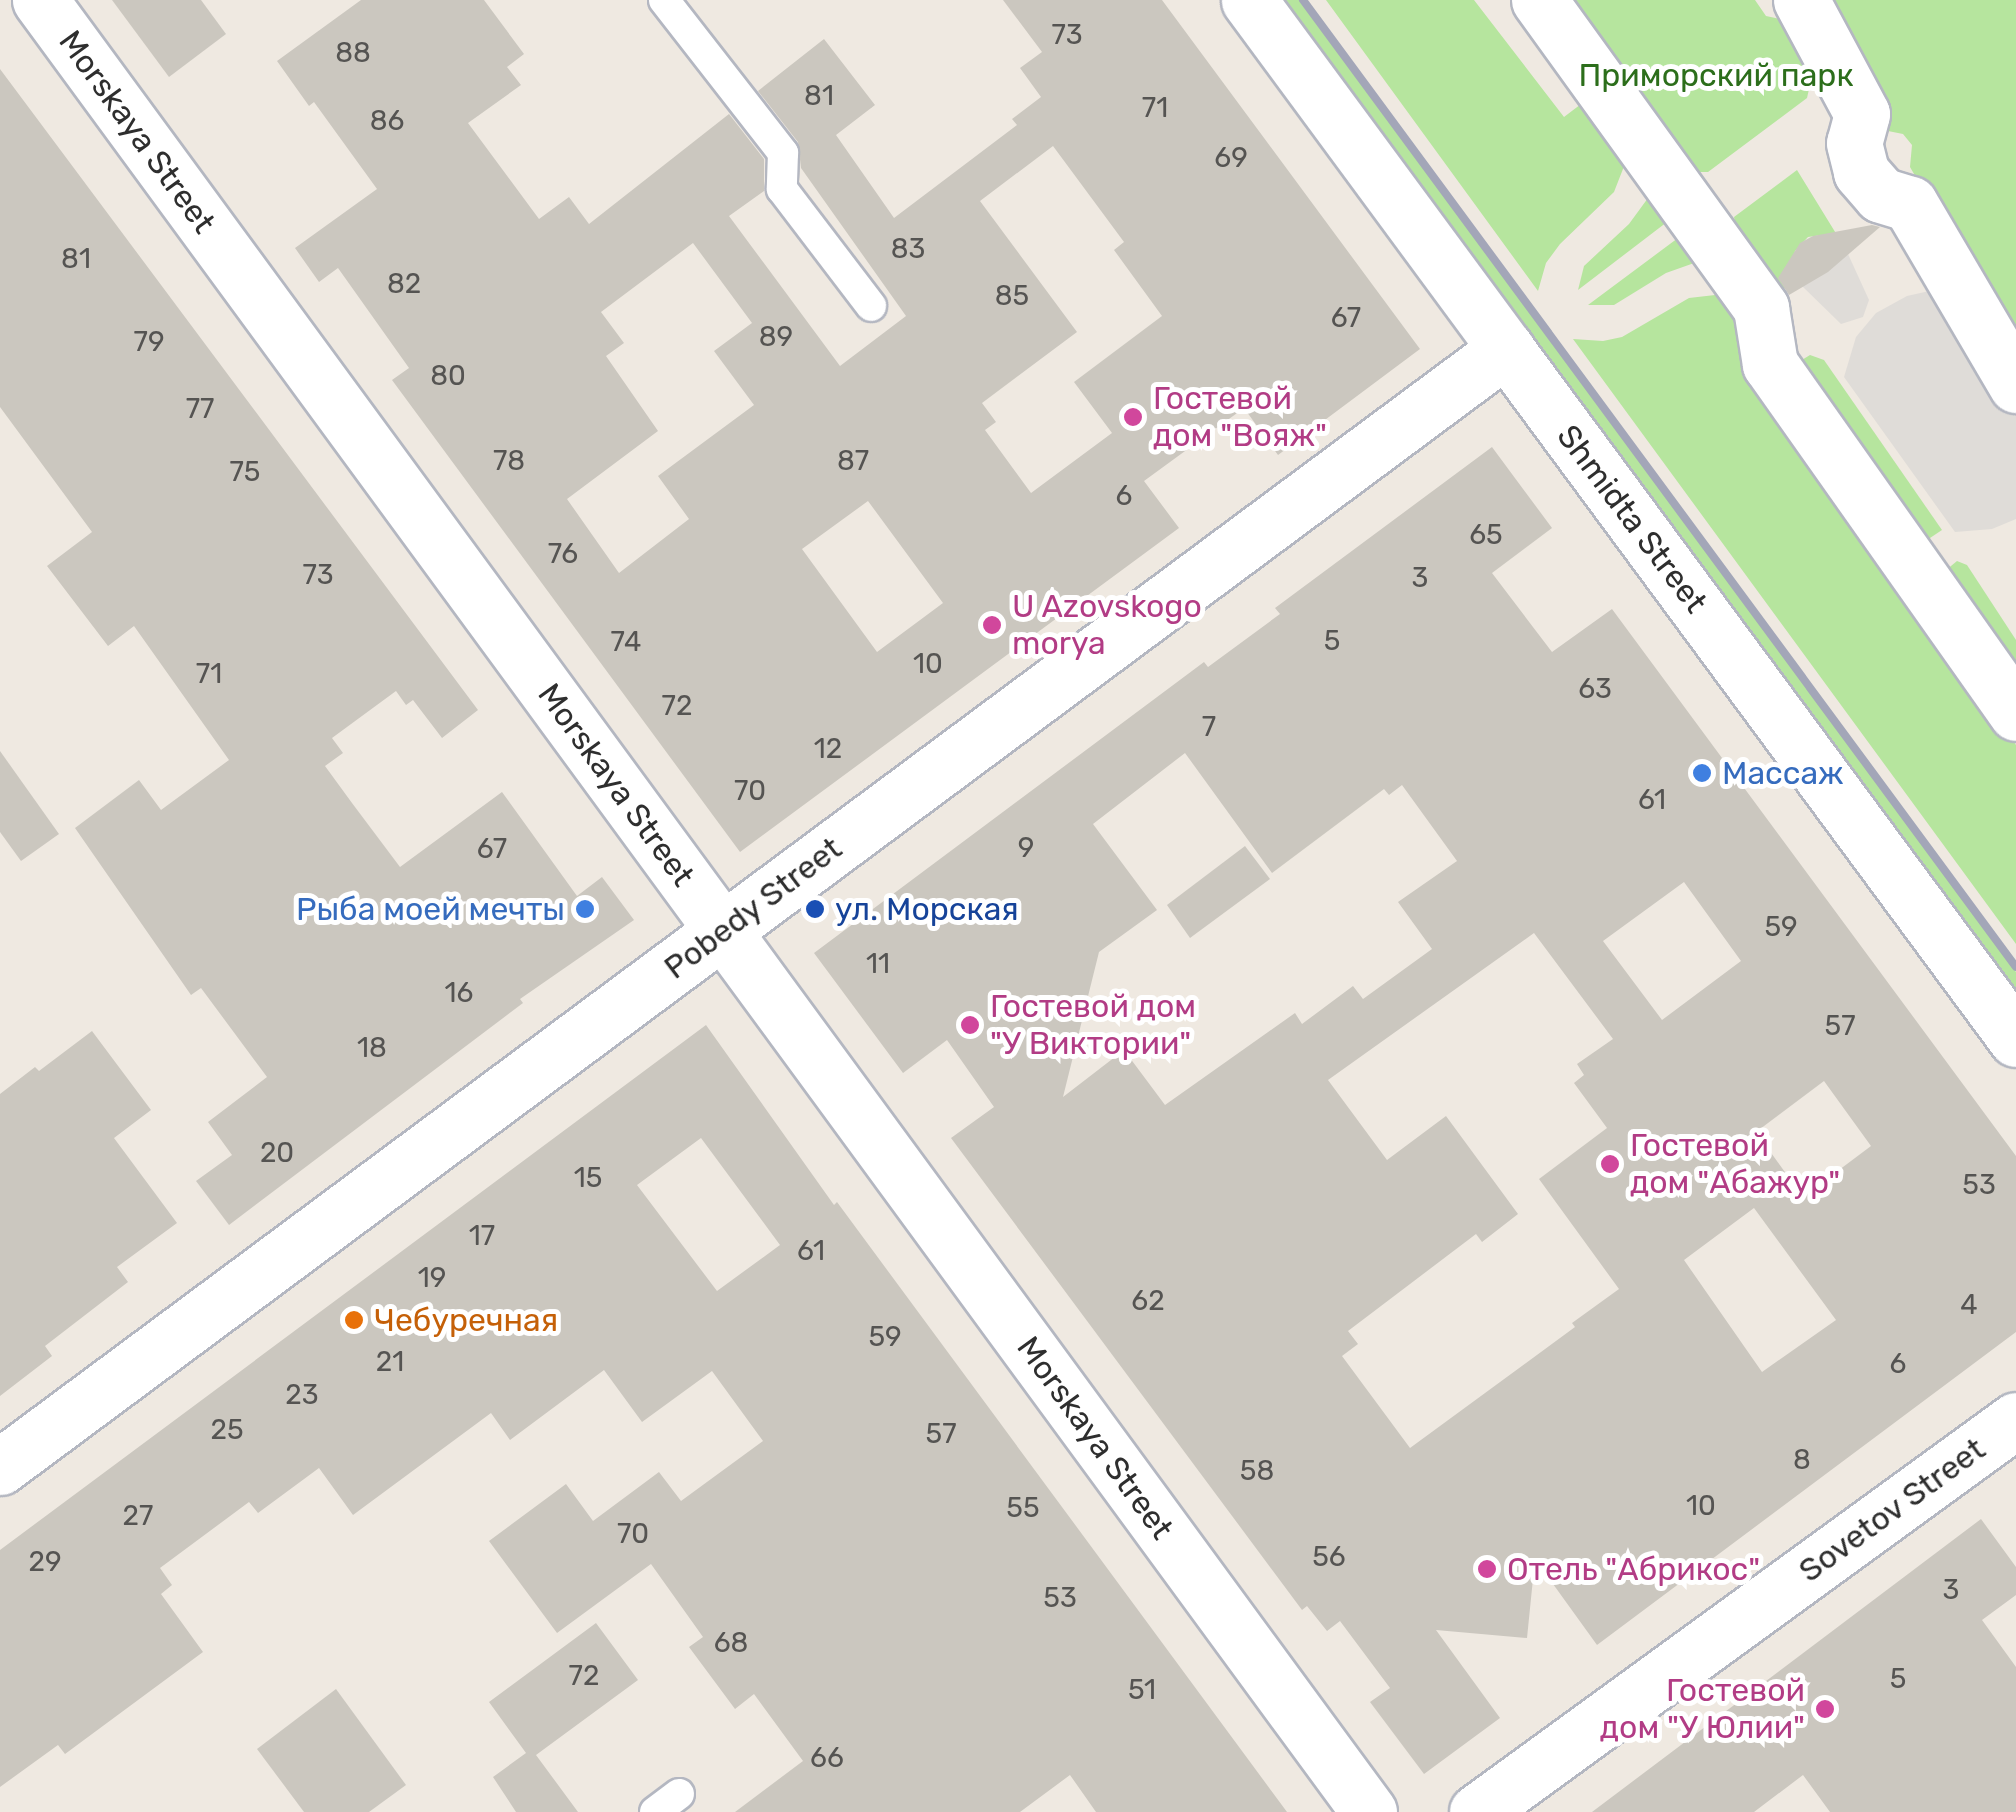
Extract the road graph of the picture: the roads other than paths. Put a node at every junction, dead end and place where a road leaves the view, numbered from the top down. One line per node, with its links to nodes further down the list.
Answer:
1 (40, 0): 10 (street, Morskaya Street)
2 (664, 0): 6 (lane)
3 (1248, 0): 7 (street, Shmidta Street)
4 (1539, 0): 9 (street)
5 (1802, 0): 8 (street)
6 (871, 306)
7 (1506, 349): 10 (street, Pobedy Street); 11 (street, Shmidta Street)
8 (2016, 385)
9 (2016, 713)
10 (723, 930): 13 (street, Pobedy Street); 14 (street, Morskaya Street)
11 (2016, 1038)
12 (2016, 1420): 15 (street, Sovetov Street)
13 (0, 1467)
14 (1369, 1812)
15 (1478, 1812)

